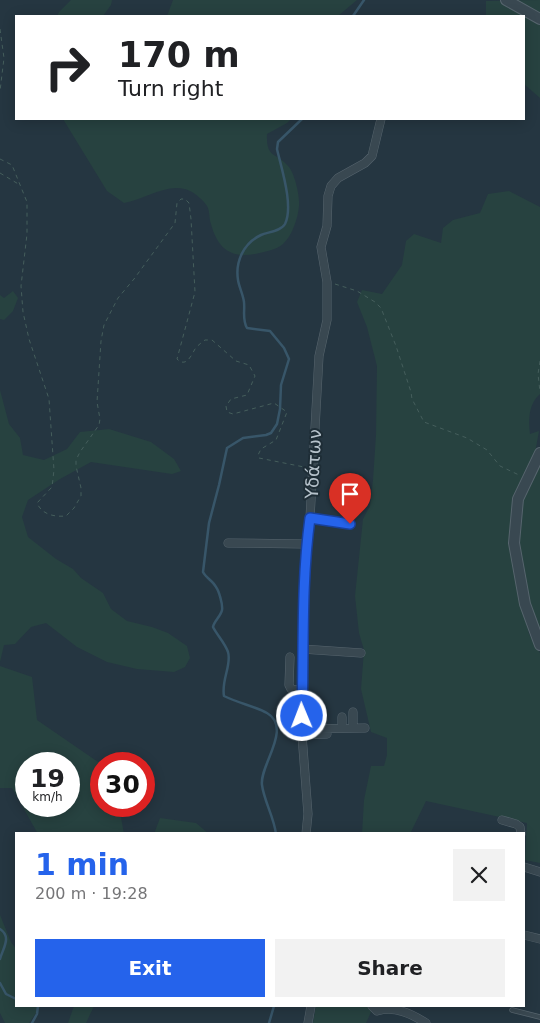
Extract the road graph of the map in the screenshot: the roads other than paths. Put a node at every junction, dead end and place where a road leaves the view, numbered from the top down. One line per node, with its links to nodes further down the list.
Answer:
1 (506, 0): 2 (street)
2 (540, 19)
3 (381, 120): 5 (street, Υδάτων)
4 (540, 453): 9 (street)
5 (310, 518): 6 (street); 8 (street, Υδάτων)
6 (350, 524)
7 (228, 543): 8 (street)
8 (306, 544): 10 (street, Υδάτων)
9 (540, 645)
10 (302, 648): 11 (street); 13 (street, Υδάτων)
11 (361, 653)
12 (290, 657): 13 (street)
13 (302, 691): 16 (street, Υδάτων)
14 (352, 712): 19 (street)
15 (321, 715): 16 (street)
16 (302, 716): 21 (street, Υδάτων)
17 (342, 717): 18 (street)
18 (342, 728): 19 (street); 21 (street)
19 (353, 728): 20 (street)
20 (365, 728)
21 (302, 732): 22 (street); 24 (street, Υδάτων)
22 (327, 734)
23 (502, 820): 25 (street)
24 (306, 832)
25 (521, 832)
26 (525, 867): 27 (street)
27 (540, 872)
28 (525, 935): 29 (street)
29 (540, 939)
30 (311, 1007): 34 (street)
31 (373, 1007): 35 (street)
32 (512, 1010): 33 (lane)
33 (540, 1017)
34 (308, 1023)
35 (426, 1023)

